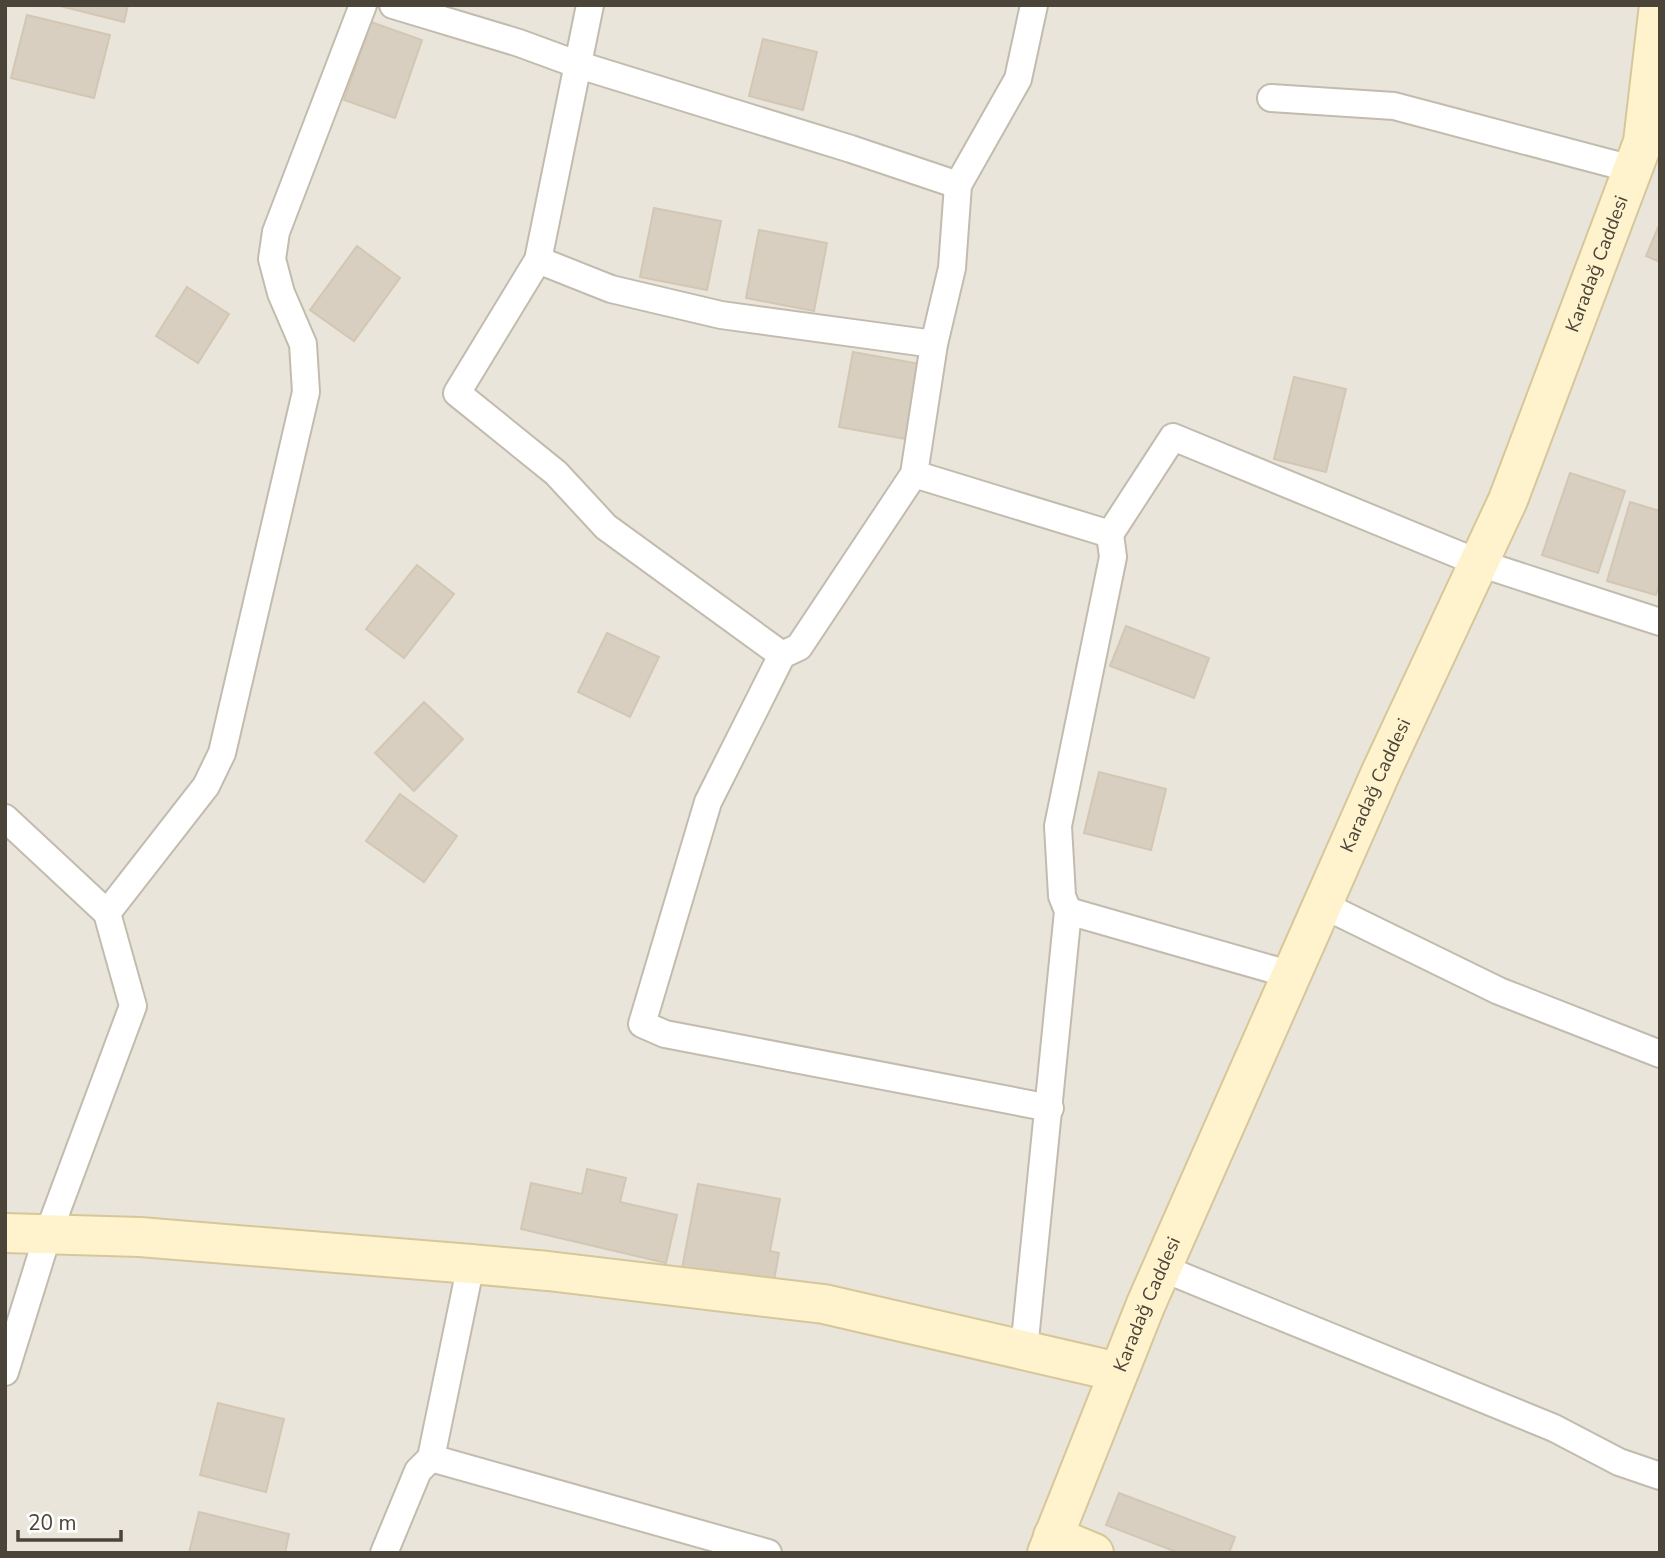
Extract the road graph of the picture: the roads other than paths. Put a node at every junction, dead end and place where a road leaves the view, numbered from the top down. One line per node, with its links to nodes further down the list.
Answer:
1 (363, 5): 21 (street)
2 (393, 5): 6 (street)
3 (590, 5): 6 (street)
4 (1034, 5): 10 (street)
5 (1659, 5): 8 (street, Karadağ Caddesi)
6 (579, 65): 10 (street); 11 (street)
7 (1271, 97): 9 (street)
8 (1653, 104): 9 (street, Karadağ Caddesi)
9 (1632, 169): 15 (street, Karadağ Caddesi)
10 (958, 185): 12 (street)
11 (538, 260): 12 (street); 17 (street)
12 (934, 344): 13 (street)
13 (914, 474): 14 (street); 17 (street)
14 (1110, 534): 15 (street); 20 (street)
15 (1479, 563): 16 (street); 19 (street, Karadağ Caddesi)
16 (1660, 622)
17 (782, 655): 24 (street)
18 (5, 818): 21 (street)
19 (1323, 905): 22 (street, Karadağ Caddesi); 23 (street)
20 (1068, 911): 22 (street); 24 (street)
21 (107, 913): 26 (street)
22 (1292, 975): 28 (street, Karadağ Caddesi)
23 (1660, 1054)
24 (1050, 1108): 29 (street)
25 (5, 1233): 26 (street)
26 (48, 1234): 27 (street); 30 (street)
27 (471, 1264): 29 (street); 32 (street)
28 (1162, 1268): 31 (street, Karadağ Caddesi); 33 (street)
29 (1024, 1350): 31 (street)
30 (5, 1372)
31 (1118, 1372): 34 (street, Karadağ Caddesi)
32 (432, 1458): 35 (street); 36 (street)
33 (1660, 1476)
34 (1050, 1544): 37 (street)
35 (384, 1553)
36 (768, 1553)
37 (1094, 1553)

